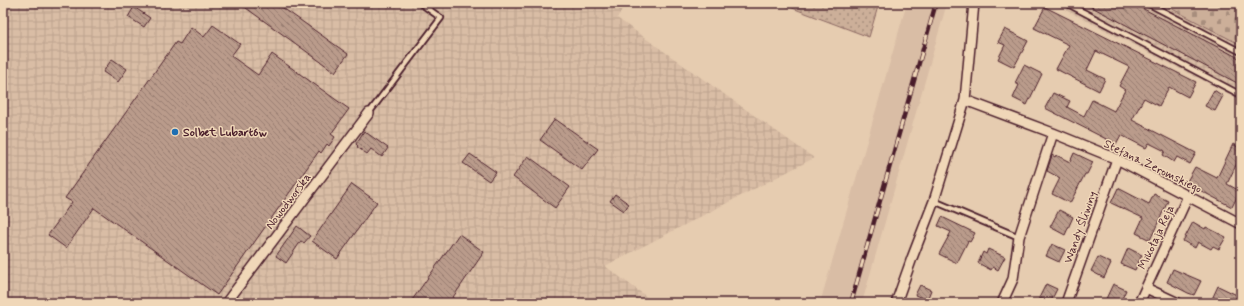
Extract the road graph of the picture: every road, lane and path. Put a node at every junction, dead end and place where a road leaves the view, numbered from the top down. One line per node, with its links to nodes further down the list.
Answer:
1 (420, 3): 8 (lane)
2 (974, 3): 7 (street)
3 (1066, 3): 6 (lane)
4 (1147, 3): 5 (lane)
5 (1241, 52)
6 (1241, 95)
7 (965, 100): 9 (street, Stefana Żeromskiego); 12 (street)
8 (368, 113): 16 (street, Nowodworska)
9 (1053, 133): 10 (street, Stefana Żeromskiego); 14 (street)
10 (1117, 159): 11 (street, Stefana Żeromskiego); 19 (street, Wandy Śliwiny)
11 (1188, 196): 13 (street, Stefana Żeromskiego); 15 (street, Mikołaja Reja)
12 (934, 202): 14 (lane); 17 (street)
13 (1241, 224)
14 (1019, 237): 18 (street)
15 (1146, 288): 20 (street, Mikołaja Reja); 21 (street, Mikołaja Reja)
16 (226, 303)
17 (896, 303)
18 (1002, 303)
19 (1066, 303)
20 (1139, 303)
21 (1178, 303)

